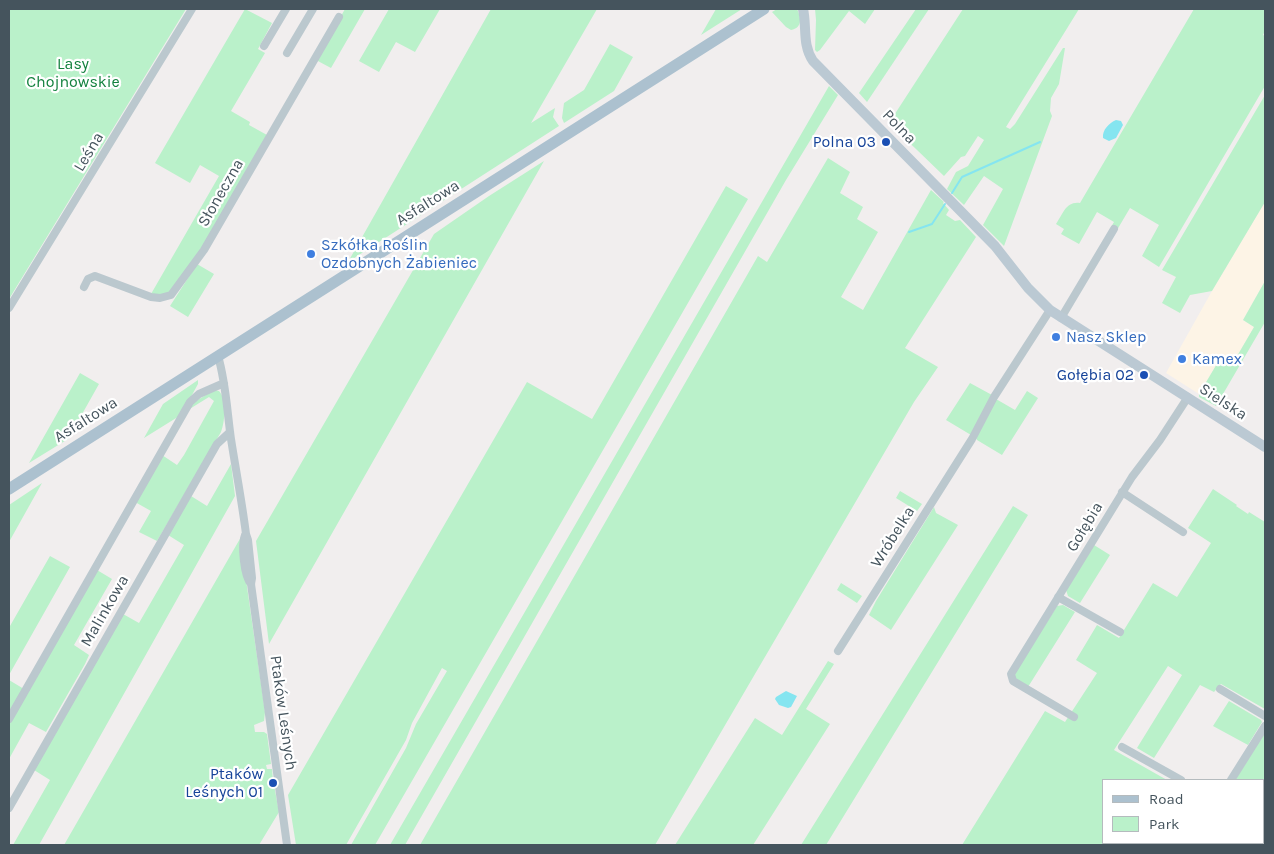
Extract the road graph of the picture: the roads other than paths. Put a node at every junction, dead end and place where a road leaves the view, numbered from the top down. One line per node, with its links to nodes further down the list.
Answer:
1 (192, 9): 12 (street, Leśna)
2 (286, 9): 7 (street)
3 (313, 9): 8 (street)
4 (763, 9): 15 (main road, Asfaltowa)
5 (805, 12): 10 (street, Polna)
6 (338, 17): 11 (street, Słoneczna)
7 (264, 46)
8 (288, 53)
9 (1114, 229): 14 (street)
10 (1002, 254): 13 (street, Sielska)
11 (84, 287)
12 (9, 308)
13 (1050, 310): 14 (street, Sielska); 25 (street, Wróbelka)
14 (1061, 318): 17 (street, Sielska)
15 (218, 356): 16 (street, Ptaków Leśnych); 20 (main road, Asfaltowa)
16 (224, 383): 18 (street, Ptaków Leśnych); 29 (street)
17 (1188, 397): 19 (street, Sielska); 21 (street, Gołębia)
18 (230, 432): 34 (street, Malinkowa); 35 (street, Ptaków Leśnych)
19 (1265, 446)
20 (9, 489)
21 (1122, 492): 22 (street); 23 (street, Gołębia)
22 (1183, 532)
23 (1058, 597): 24 (street); 27 (street, Gołębia)
24 (1120, 632)
25 (838, 651)
26 (1220, 689): 28 (street)
27 (1074, 716)
28 (1265, 716)
29 (9, 718)
30 (1265, 726): 33 (street)
31 (1122, 747): 32 (street)
32 (1179, 779)
33 (1232, 779)
34 (9, 808)
35 (287, 845)

